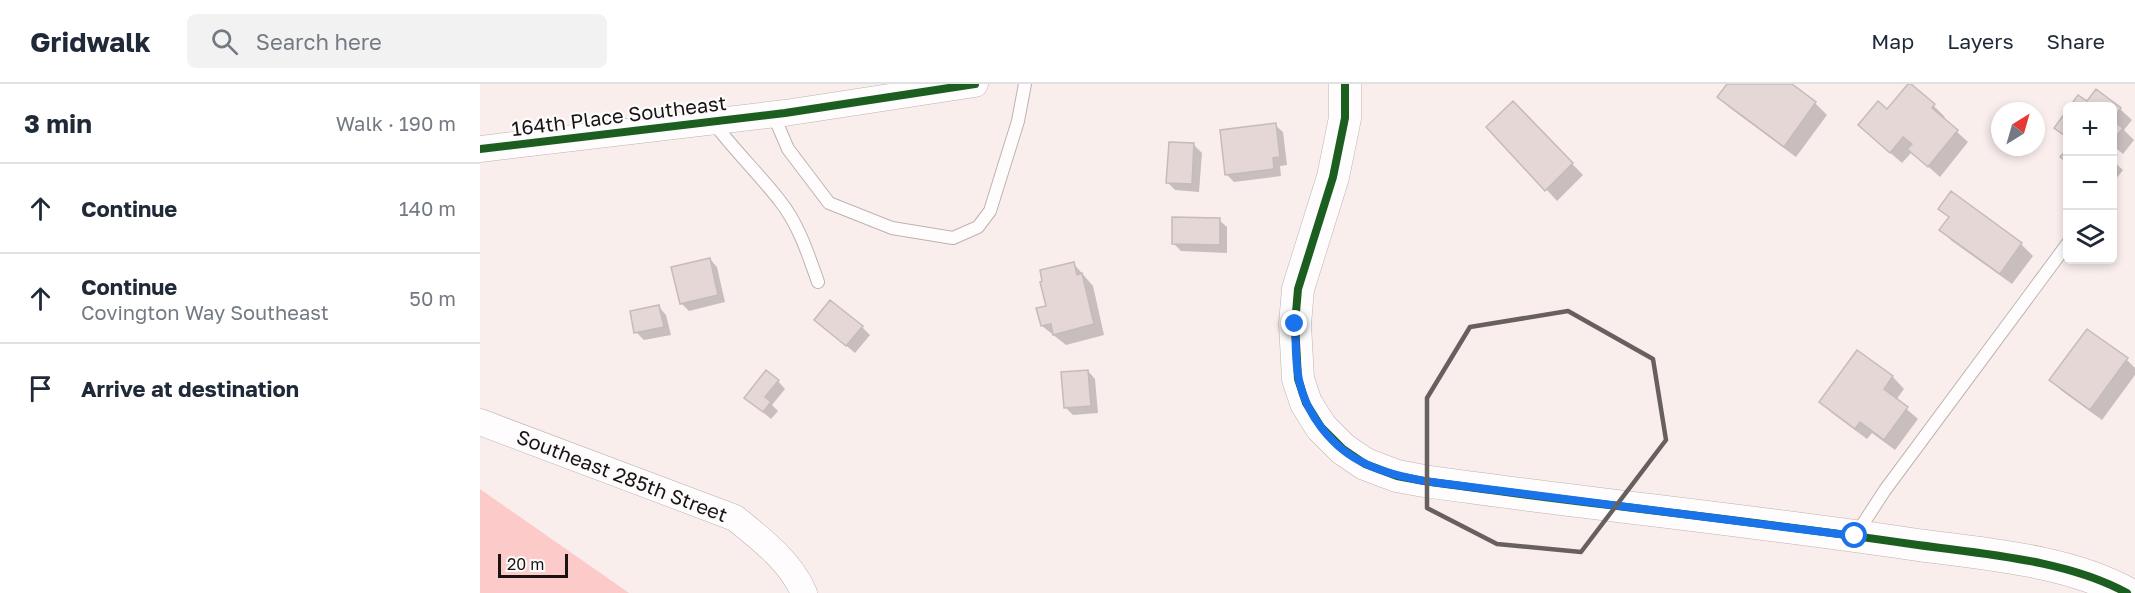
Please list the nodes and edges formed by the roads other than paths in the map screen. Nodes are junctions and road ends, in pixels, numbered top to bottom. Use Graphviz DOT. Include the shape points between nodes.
graph roads {
  1 [pos="975,84"];
  2 [pos="1025,84"];
  3 [pos="1345,84"];
  4 [pos="773,114"];
  5 [pos="712,122"];
  6 [pos="480,149"];
  7 [pos="2063,248"];
  8 [pos="818,282"];
  9 [pos="480,422"];
  10 [pos="1855,536"];
  11 [pos="804,593"];
  12 [pos="2127,593"];
  1 -- 4 [label="street, 164th Place Southeast"];
  2 -- 4 [label="lane" via="1018,121 990,211 978,227 953,238 892,228 829,203 788,149"];
  3 -- 10 [label="street" via="1345,118 1333,177 1298,289 1295,324 1298,379 1306,403 1321,427 1343,449 1365,464 1424,481"];
  4 -- 5 [label="street, 164th Place Southeast"];
  5 -- 6 [label="street, 164th Place Southeast"];
  5 -- 8 [label="lane" via="781,202 797,228"];
  7 -- 10 [label="lane"];
  9 -- 11 [label="street, Southeast 285th Street" via="735,518 768,545 798,579"];
  10 -- 12 [label="street" via="2023,560 2064,569"];
}
